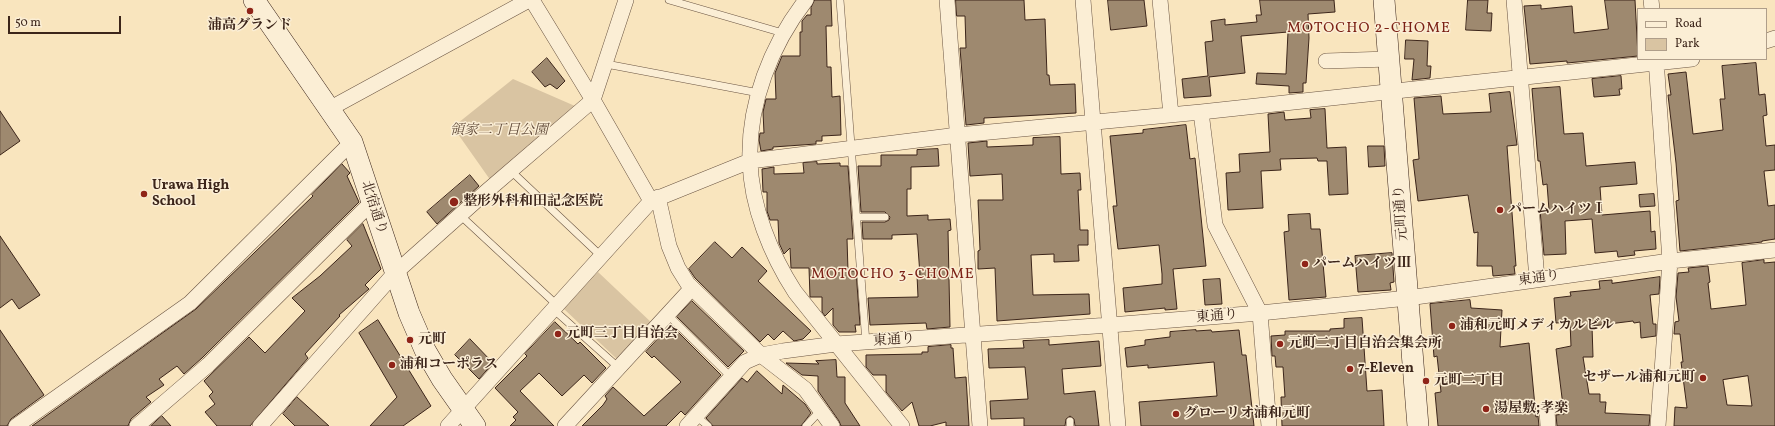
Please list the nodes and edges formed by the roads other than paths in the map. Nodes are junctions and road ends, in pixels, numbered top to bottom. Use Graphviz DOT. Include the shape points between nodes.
graph roads {
  1 [pos="254,0"];
  2 [pos="529,0"];
  3 [pos="532,0"];
  4 [pos="626,0"];
  5 [pos="669,0"];
  6 [pos="806,0"];
  7 [pos="840,0"];
  8 [pos="947,0"];
  9 [pos="1083,0"];
  10 [pos="1160,0"];
  11 [pos="1384,0"];
  12 [pos="1514,0"];
  13 [pos="783,33"];
  14 [pos="1389,58"];
  15 [pos="1674,60"];
  16 [pos="1326,61"];
  17 [pos="1656,61"];
  18 [pos="606,64"];
  19 [pos="1520,77"];
  20 [pos="1392,91"];
  21 [pos="758,94"];
  22 [pos="593,100"];
  23 [pos="329,109"];
  24 [pos="1200,112"];
  25 [pos="1171,115"];
  26 [pos="1094,121"];
  27 [pos="958,136"];
  28 [pos="352,142"];
  29 [pos="852,147"];
  30 [pos="750,161"];
  31 [pos="511,171"];
  32 [pos="655,199"];
  33 [pos="371,203"];
  34 [pos="461,216"];
  35 [pos="884,217"];
  36 [pos="856,218"];
  37 [pos="1775,250"];
  38 [pos="601,256"];
  39 [pos="1670,261"];
  40 [pos="394,274"];
  41 [pos="1538,279"];
  42 [pos="692,288"];
  43 [pos="1408,298"];
  44 [pos="555,307"];
  45 [pos="1260,313"];
  46 [pos="667,314"];
  47 [pos="1110,325"];
  48 [pos="973,335"];
  49 [pos="866,343"];
  50 [pos="836,344"];
  51 [pos="761,355"];
  52 [pos="618,367"];
  53 [pos="731,377"];
  54 [pos="821,410"];
  55 [pos="1547,410"];
  56 [pos="468,418"];
  57 [pos="692,421"];
  58 [pos="16,426"];
  59 [pos="137,426"];
  60 [pos="260,426"];
  61 [pos="448,426"];
  62 [pos="566,426"];
  63 [pos="708,426"];
  64 [pos="806,426"];
  65 [pos="832,426"];
  66 [pos="902,426"];
  67 [pos="980,426"];
  68 [pos="1118,426"];
  69 [pos="1269,426"];
  70 [pos="1418,426"];
  71 [pos="1548,426"];
  72 [pos="1658,426"];
  1 -- 23 [label="street, 北宿通り"];
  2 -- 23 [label="street"];
  3 -- 22 [label="street"];
  4 -- 18 [label="street"];
  5 -- 13 [label="lane"];
  6 -- 13 [label="street"];
  7 -- 29 [label="lane"];
  8 -- 27 [label="street"];
  9 -- 26 [label="street"];
  10 -- 25 [label="street"];
  11 -- 14 [label="street, 元町通り"];
  12 -- 19 [label="street"];
  13 -- 21 [label="street"];
  14 -- 16 [label="street"];
  14 -- 20 [label="street, 元町通り"];
  15 -- 17 [label="street"];
  17 -- 19 [label="street"];
  17 -- 39 [label="street"];
  18 -- 21 [label="lane"];
  18 -- 22 [label="street"];
  19 -- 20 [label="street"];
  19 -- 41 [label="street"];
  20 -- 24 [label="street"];
  20 -- 43 [label="street, 元町通り"];
  21 -- 30 [label="street"];
  22 -- 31 [label="street"];
  22 -- 32 [label="street"];
  23 -- 28 [label="street, 北宿通り"];
  24 -- 25 [label="street"];
  24 -- 45 [label="street" via="1215,225"];
  25 -- 26 [label="street"];
  26 -- 27 [label="street"];
  26 -- 47 [label="street"];
  27 -- 29 [label="street"];
  27 -- 48 [label="street"];
  28 -- 33 [label="street, 北宿通り"];
  28 -- 58 [label="street" via="190,303"];
  29 -- 30 [label="street"];
  29 -- 36 [label="lane"];
  30 -- 32 [label="street"];
  30 -- 50 [label="street" via="759,212 780,269"];
  31 -- 34 [label="street"];
  31 -- 38 [label="lane"];
  32 -- 38 [label="street"];
  32 -- 42 [label="street" via="678,268"];
  33 -- 40 [label="street, 北宿通り"];
  33 -- 59 [label="street" via="208,365"];
  34 -- 40 [label="street"];
  34 -- 44 [label="lane"];
  35 -- 36 [label="lane"];
  36 -- 49 [label="lane"];
  37 -- 39 [label="street, 東通り"];
  38 -- 44 [label="street"];
  39 -- 41 [label="street, 東通り"];
  39 -- 72 [label="street"];
  40 -- 56 [label="street, 北宿通り" via="425,350"];
  40 -- 60 [label="street"];
  41 -- 43 [label="street, 東通り"];
  42 -- 46 [label="street"];
  42 -- 51 [label="street"];
  43 -- 45 [label="street, 東通り"];
  43 -- 70 [label="street, 元町通り"];
  44 -- 52 [label="lane"];
  44 -- 56 [label="street"];
  45 -- 47 [label="street, 東通り"];
  45 -- 69 [label="street"];
  46 -- 52 [label="street"];
  46 -- 53 [label="lane"];
  47 -- 48 [label="street, 東通り"];
  47 -- 68 [label="street"];
  48 -- 49 [label="street, 東通り"];
  48 -- 67 [label="street"];
  49 -- 50 [label="street, 東通り"];
  50 -- 51 [label="street, 東通り"];
  50 -- 66 [label="street"];
  51 -- 53 [label="street, 東通り" via="745,362"];
  51 -- 54 [label="street" via="805,389"];
  52 -- 62 [label="street"];
  53 -- 57 [label="street, 東通り"];
  54 -- 64 [label="lane"];
  54 -- 65 [label="street"];
  55 -- 71 [label="street"];
  56 -- 61 [label="street"];
  57 -- 63 [label="lane"];
}
